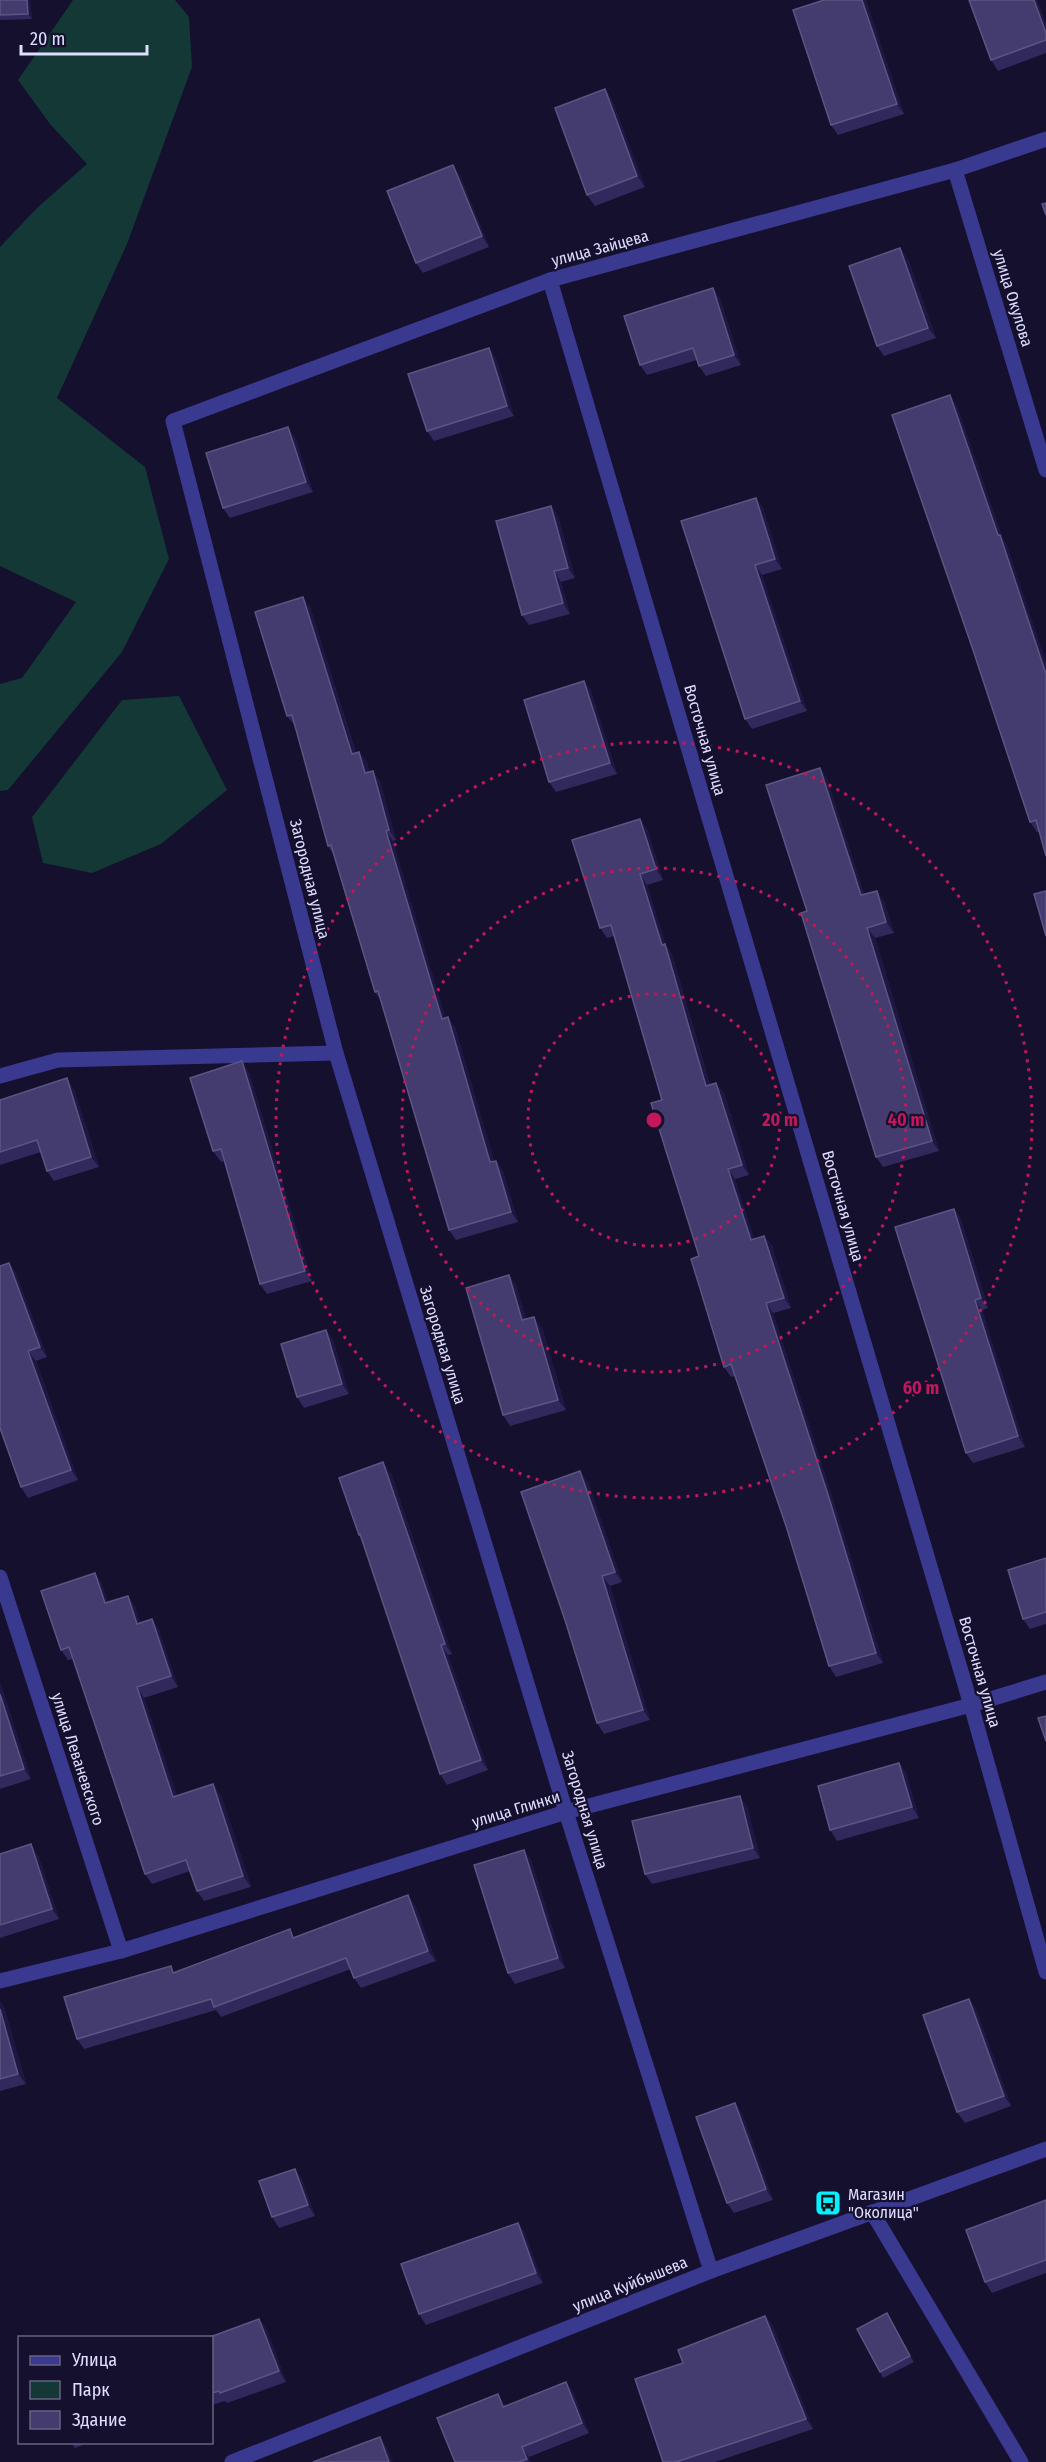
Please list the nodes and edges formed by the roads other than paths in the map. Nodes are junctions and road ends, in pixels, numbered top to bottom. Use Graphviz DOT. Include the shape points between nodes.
graph roads {
  1 [pos="1046,139"];
  2 [pos="955,170"];
  3 [pos="550,280"];
  4 [pos="173,421"];
  5 [pos="1046,470"];
  6 [pos="336,1053"];
  7 [pos="0,1076"];
  8 [pos="0,1577"];
  9 [pos="1046,1682"];
  10 [pos="972,1705"];
  11 [pos="566,1812"];
  12 [pos="121,1951"];
  13 [pos="1046,1972"];
  14 [pos="0,1981"];
  15 [pos="1046,2149"];
  16 [pos="872,2212"];
  17 [pos="711,2271"];
  18 [pos="232,2462"];
  19 [pos="1021,2462"];
  1 -- 2 [label="street, улица Зайцева"];
  2 -- 3 [label="street, улица Зайцева"];
  2 -- 5 [label="street, улица Окулова"];
  3 -- 4 [label="street, улица Зайцева"];
  3 -- 10 [label="street, Восточная улица"];
  4 -- 6 [label="street, Загородная улица"];
  6 -- 7 [label="street" via="58,1060"];
  6 -- 11 [label="street, Загородная улица"];
  8 -- 12 [label="street, улица Леваневского"];
  9 -- 10 [label="street, улица Глинки"];
  10 -- 11 [label="street, улица Глинки"];
  10 -- 13 [label="street, Восточная улица"];
  11 -- 12 [label="street, улица Глинки"];
  11 -- 17 [label="street, Загородная улица"];
  12 -- 14 [label="street, улица Глинки"];
  15 -- 16 [label="street, улица Куйбышева"];
  16 -- 17 [label="street, улица Куйбышева"];
  16 -- 19 [label="street"];
  17 -- 18 [label="street, улица Куйбышева"];
}
